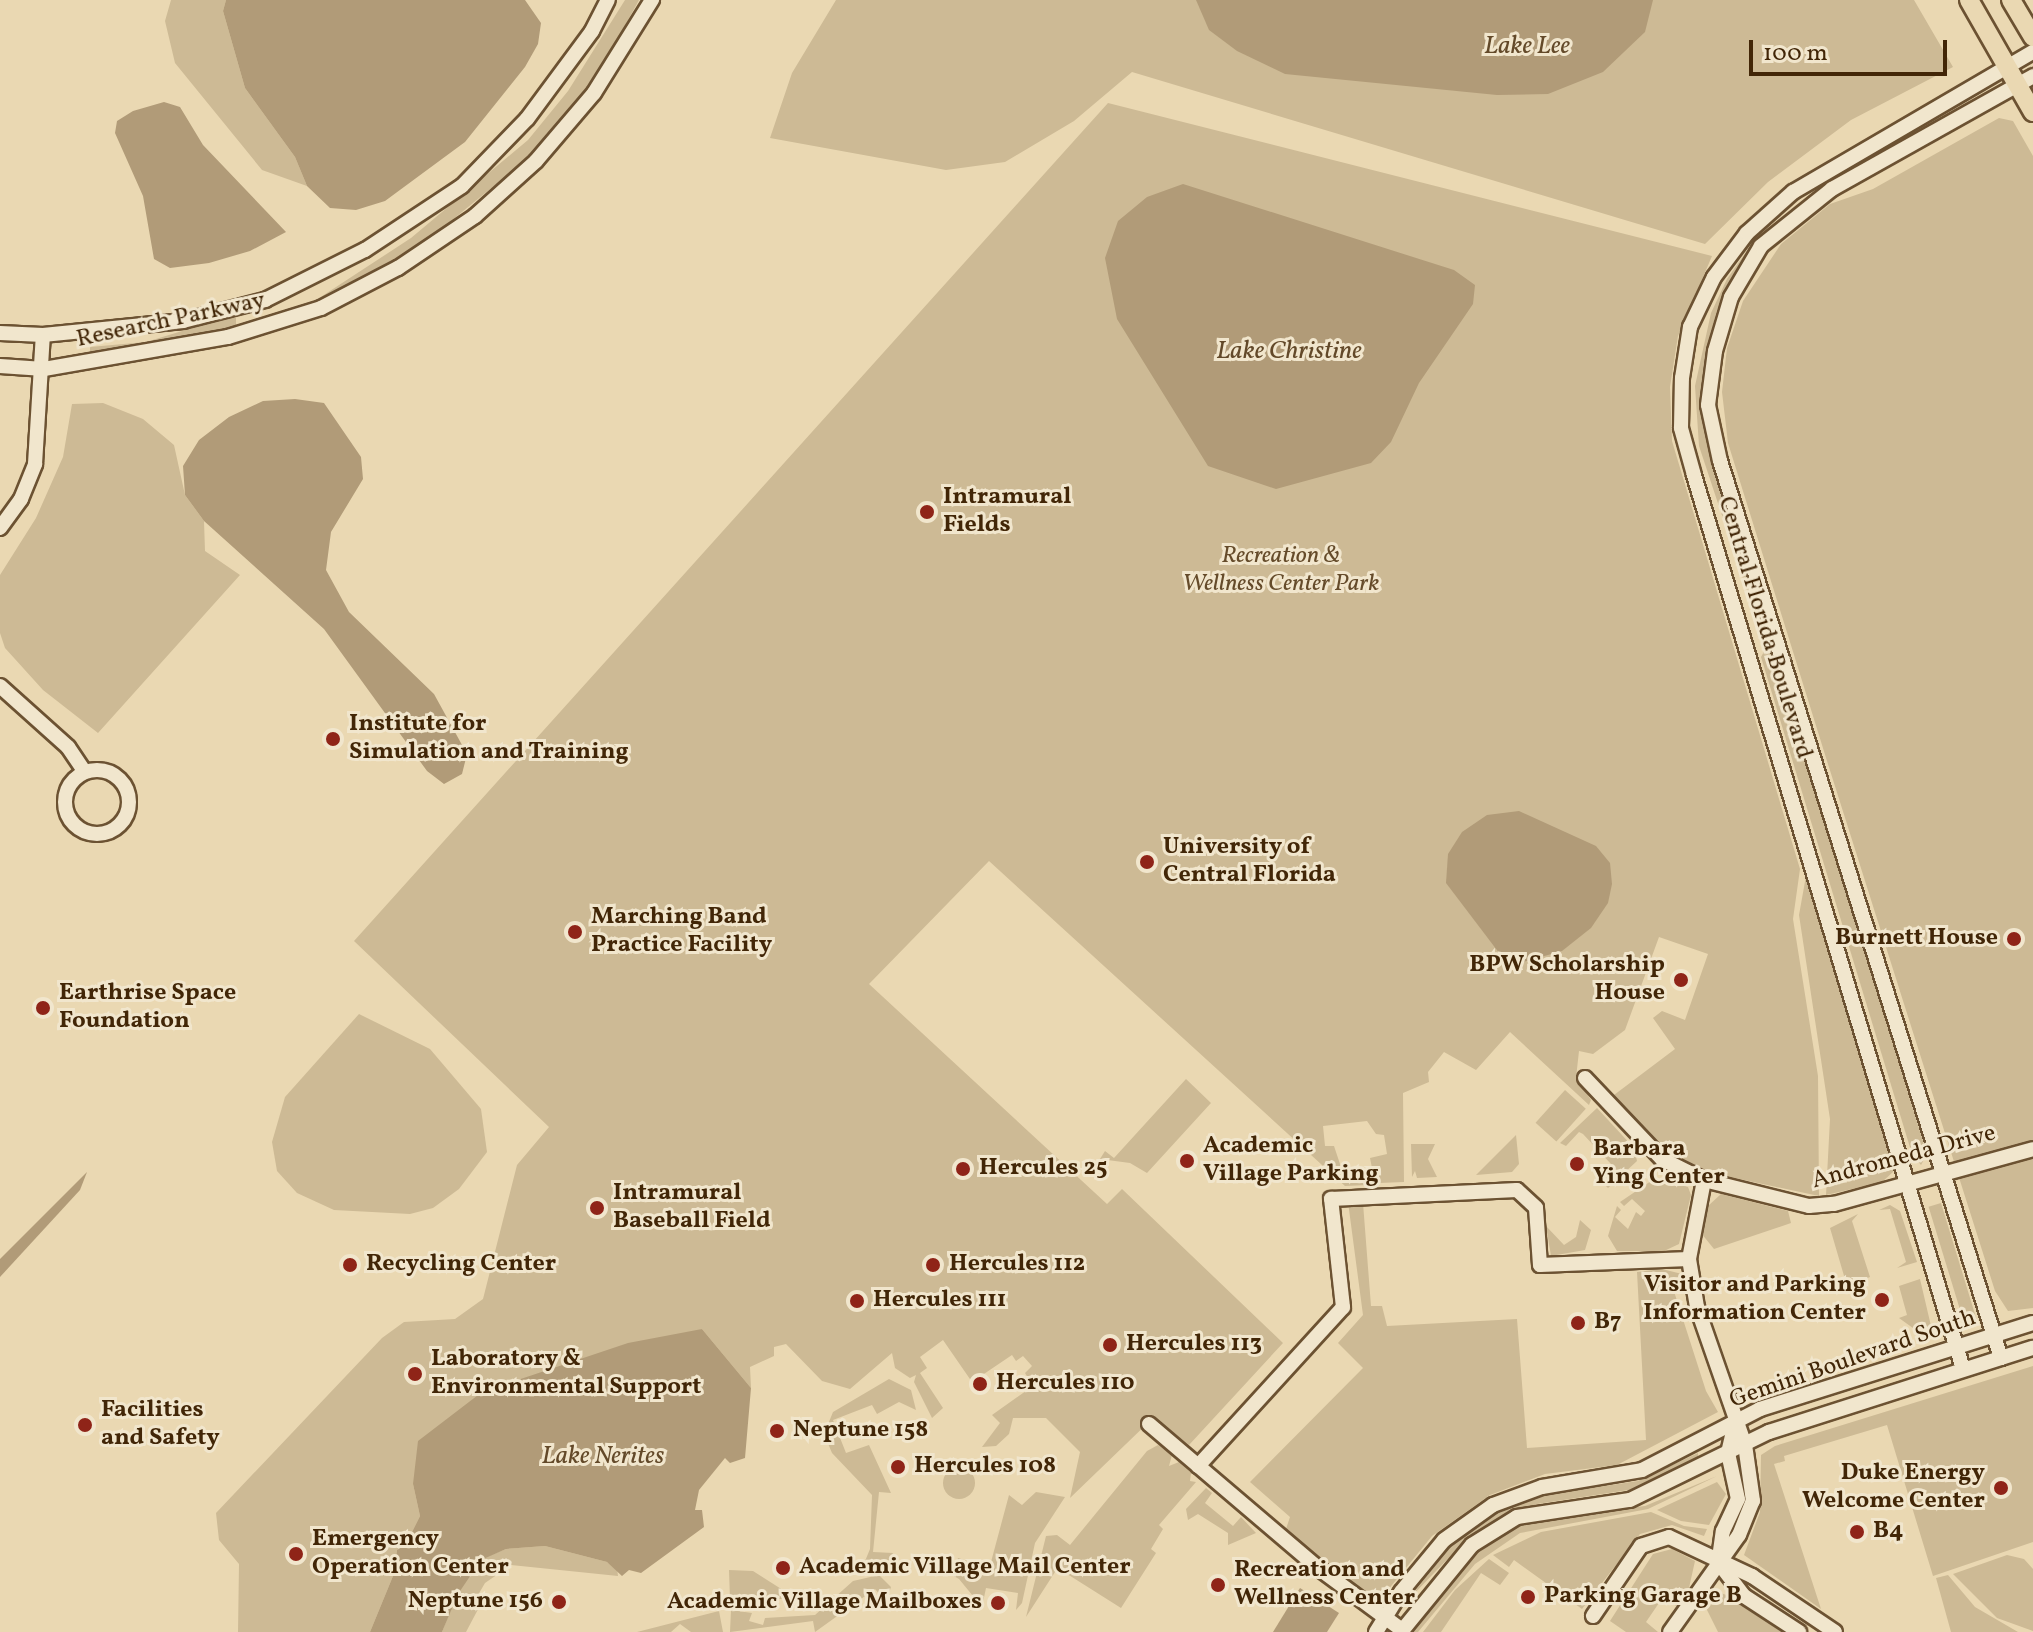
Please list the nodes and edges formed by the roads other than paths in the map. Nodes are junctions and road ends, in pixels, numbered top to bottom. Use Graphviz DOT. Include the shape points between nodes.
graph roads {
  1 [pos="608,0"];
  2 [pos="652,0"];
  3 [pos="1969,0"];
  4 [pos="2011,0"];
  5 [pos="2033,37"];
  6 [pos="2033,52"];
  7 [pos="2019,76"];
  8 [pos="2033,112"];
  9 [pos="0,333"];
  10 [pos="43,335"];
  11 [pos="0,366"];
  12 [pos="44,369"];
  13 [pos="0,528"];
  14 [pos="0,686"];
  15 [pos="85,772"];
  16 [pos="1585,1078"];
  17 [pos="2033,1149"];
  18 [pos="1943,1172"];
  19 [pos="1704,1180"];
  20 [pos="1907,1182"];
  21 [pos="1689,1259"];
  22 [pos="2033,1323"];
  23 [pos="1994,1335"];
  24 [pos="1957,1347"];
  25 [pos="2033,1348"];
  26 [pos="2001,1358"];
  27 [pos="1963,1369"];
  28 [pos="1735,1422"];
  29 [pos="1149,1424"];
  30 [pos="1745,1445"];
  31 [pos="1728,1453"];
  32 [pos="1198,1466"];
  33 [pos="1718,1562"];
  34 [pos="1593,1616"];
  35 [pos="1380,1625"];
  36 [pos="1401,1631"];
  37 [pos="1670,1632"];
  38 [pos="1799,1632"];
  39 [pos="1835,1632"];
  1 -- 10 [label="street, Research Parkway" via="592,31 517,130 462,186 365,250 252,303 183,321"];
  2 -- 12 [label="street, Research Parkway" via="594,93 536,161 475,216 398,268 321,308 228,337"];
  3 -- 7 [label="main road"];
  4 -- 5 [label="main road"];
  6 -- 7 [label="street, Central Florida Boulevard"];
  7 -- 8 [label="main road"];
  7 -- 18 [label="street, Central Florida Boulevard" via="1832,189 1761,246 1731,297 1715,351 1708,405 1720,461"];
  7 -- 20 [label="street, Central Florida Boulevard" via="1793,192 1747,233 1714,277 1690,327 1682,378 1681,428 1694,475"];
  9 -- 10 [label="street, Research Parkway"];
  10 -- 12 [label="street"];
  11 -- 12 [label="street, Research Parkway"];
  12 -- 13 [label="street" via="35,464 21,499"];
  14 -- 15 [label="street" via="68,747"];
  15 -- 15 [label="street" via="69,785 68,815 82,830 109,832 128,810 126,788 110,773"];
  16 -- 19 [label="street, Andromeda Drive" via="1662,1159"];
  17 -- 18 [label="street, Andromeda Drive"];
  18 -- 20 [label="street, Andromeda Drive"];
  18 -- 23 [label="street, Central Florida Boulevard"];
  19 -- 20 [label="street, Andromeda Drive" via="1809,1206 1834,1204"];
  19 -- 21 [label="street"];
  20 -- 24 [label="street, Central Florida Boulevard"];
  21 -- 28 [label="street" via="1697,1307"];
  21 -- 32 [label="street" via="1540,1265 1536,1208 1517,1190 1331,1199 1343,1307"];
  22 -- 23 [label="street, Gemini Boulevard South"];
  23 -- 24 [label="street, Gemini Boulevard South"];
  23 -- 26 [label="street, Central Florida Boulevard"];
  24 -- 27 [label="street, Central Florida Boulevard"];
  24 -- 28 [label="street, Gemini Boulevard South"];
  25 -- 26 [label="street, Gemini Boulevard South"];
  26 -- 27 [label="street, Gemini Boulevard South"];
  27 -- 30 [label="street, Gemini Boulevard South" via="1769,1432"];
  28 -- 30 [label="street"];
  28 -- 31 [label="street"];
  28 -- 35 [label="street, Gemini Boulevard South" via="1642,1470 1542,1487 1493,1505 1444,1540"];
  29 -- 32 [label="street"];
  30 -- 31 [label="street, Gemini Boulevard South"];
  30 -- 33 [label="street" via="1753,1501 1739,1535"];
  31 -- 33 [label="street" via="1738,1499 1723,1531"];
  31 -- 36 [label="street, Gemini Boulevard South" via="1659,1489 1606,1504 1537,1511 1497,1526 1450,1567"];
  32 -- 35 [label="street"];
  33 -- 34 [label="street" via="1669,1537 1641,1546"];
  33 -- 37 [label="street"];
  33 -- 38 [label="street" via="1744,1596"];
  33 -- 39 [label="street" via="1752,1576"];
  35 -- 36 [label="street"];
}
